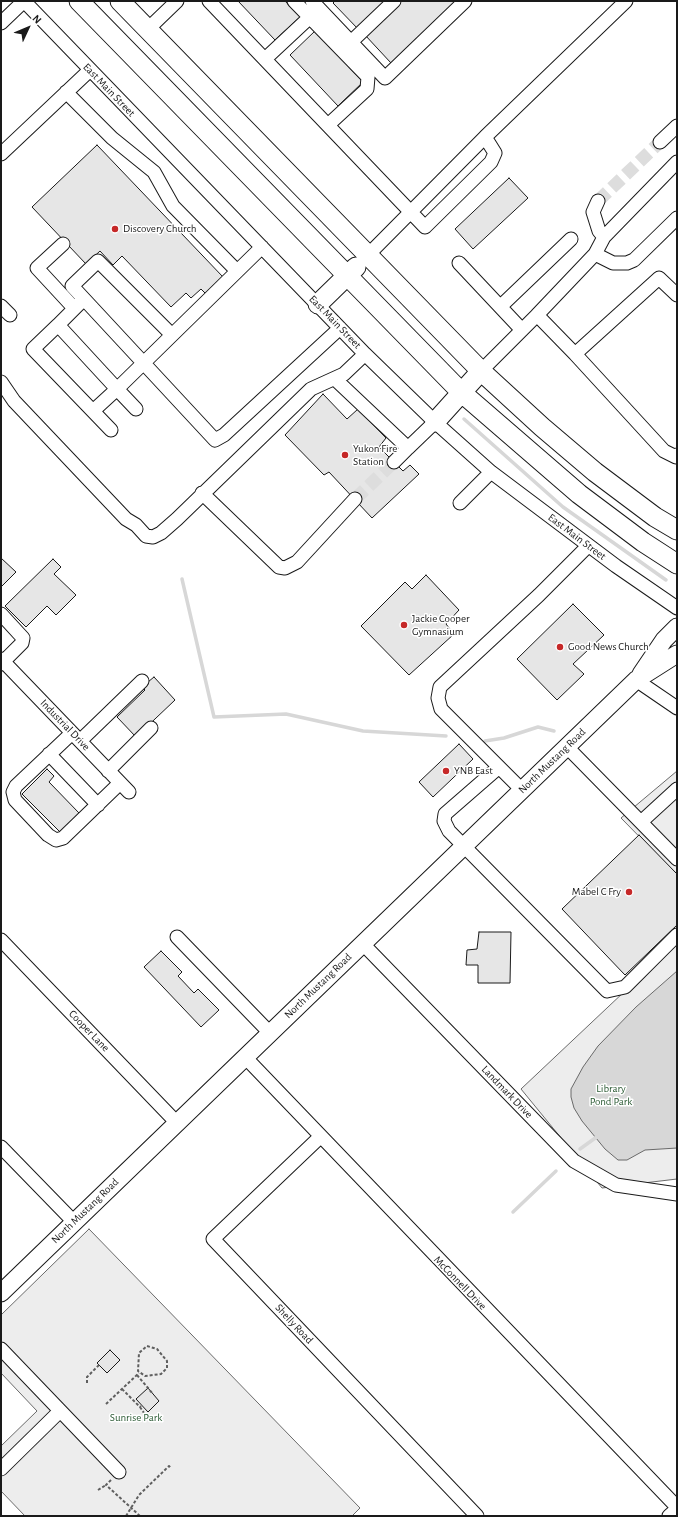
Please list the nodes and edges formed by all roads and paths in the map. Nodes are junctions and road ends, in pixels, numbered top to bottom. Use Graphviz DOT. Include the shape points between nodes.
graph roads {
  1 [pos="24,1"];
  2 [pos="79,1"];
  3 [pos="120,1"];
  4 [pos="176,1"];
  5 [pos="209,1"];
  6 [pos="294,1"];
  7 [pos="394,1"];
  8 [pos="465,1"];
  9 [pos="626,1"];
  10 [pos="318,7"];
  11 [pos="1,23"];
  12 [pos="148,29"];
  13 [pos="351,42"];
  14 [pos="265,59"];
  15 [pos="90,70"];
  16 [pos="66,92"];
  17 [pos="328,125"];
  18 [pos="677,126"];
  19 [pos="485,138"];
  20 [pos="660,142"];
  21 [pos="1,154"];
  22 [pos="677,162"];
  23 [pos="598,201"];
  24 [pos="411,213"];
  25 [pos="677,218"];
  26 [pos="604,237"];
  27 [pos="571,239"];
  28 [pos="63,244"];
  29 [pos="262,247"];
  30 [pos="595,254"];
  31 [pos="367,256"];
  32 [pos="459,263"];
  33 [pos="237,271"];
  34 [pos="348,275"];
  35 [pos="677,296"];
  36 [pos="84,299"];
  37 [pos="318,304"];
  38 [pos="501,306"];
  39 [pos="74,308"];
  40 [pos="537,315"];
  41 [pos="58,325"];
  42 [pos="340,328"];
  43 [pos="522,330"];
  44 [pos="172,335"];
  45 [pos="365,354"];
  46 [pos="575,354"];
  47 [pos="143,363"];
  48 [pos="481,372"];
  49 [pos="335,379"];
  50 [pos="2,385"];
  51 [pos="117,388"];
  52 [pos="461,392"];
  53 [pos="136,409"];
  54 [pos="93,411"];
  55 [pos="435,422"];
  56 [pos="111,430"];
  57 [pos="408,448"];
  58 [pos="677,456"];
  59 [pos="394,462"];
  60 [pos="491,472"];
  61 [pos="202,493"];
  62 [pos="355,499"];
  63 [pos="460,503"];
  64 [pos="677,530"];
  65 [pos="588,546"];
  66 [pos="677,564"];
  67 [pos="677,608"];
  68 [pos="1,614"];
  69 [pos="677,627"];
  70 [pos="677,654"];
  71 [pos="2,662"];
  72 [pos="636,680"];
  73 [pos="142,682"];
  74 [pos="677,708"];
  75 [pos="151,728"];
  76 [pos="76,737"];
  77 [pos="567,747"];
  78 [pos="49,754"];
  79 [pos="499,768"];
  80 [pos="108,771"];
  81 [pos="677,789"];
  82 [pos="522,790"];
  83 [pos="98,805"];
  84 [pos="641,822"];
  85 [pos="465,845"];
  86 [pos="677,859"];
  87 [pos="677,935"];
  88 [pos="177,937"];
  89 [pos="1,940"];
  90 [pos="363,944"];
  91 [pos="270,1033"];
  92 [pos="245,1058"];
  93 [pos="177,1123"];
  94 [pos="320,1138"];
  95 [pos="1,1147"];
  96 [pos="677,1194"];
  97 [pos="74,1222"];
  98 [pos="1,1292"];
  99 [pos="1,1349"];
  100 [pos="99,1365"];
  101 [pos="138,1374"];
  102 [pos="87,1383"];
  103 [pos="122,1389"];
  104 [pos="153,1394"];
  105 [pos="106,1404"];
  106 [pos="60,1411"];
  107 [pos="144,1413"];
  108 [pos="171,1468"];
  109 [pos="1,1469"];
  110 [pos="119,1472"];
  111 [pos="106,1485"];
  112 [pos="98,1490"];
  113 [pos="677,1508"];
  114 [pos="131,1509"];
  115 [pos="472,1514"];
  116 [pos="126,1516"];
  117 [pos="140,1516"];
  118 [pos="669,1516"];
  1 -- 11 [label="street"];
  1 -- 15 [label="street, East Main Street"];
  2 -- 34 [label="highway"];
  3 -- 12 [label="highway"];
  4 -- 12 [label="street"];
  5 -- 14 [label="street"];
  6 -- 10 [label="street"];
  7 -- 13 [label="street"];
  8 -- 13 [label="street" via="385,78"];
  9 -- 19 [label="street"];
  10 -- 13 [label="street"];
  10 -- 14 [label="street"];
  10 -- 17 [label="street" via="368,77 367,89"];
  12 -- 31 [label="highway"];
  14 -- 17 [label="street"];
  15 -- 16 [label="street"];
  15 -- 29 [label="street, East Main Street"];
  16 -- 21 [label="street"];
  16 -- 33 [label="street" via="117,142 154,172 174,206"];
  17 -- 24 [label="street"];
  18 -- 20 [label="street"];
  19 -- 24 [label="street"];
  19 -- 24 [label="street" via="495,153 491,162 425,227"];
  22 -- 26 [label="street"];
  23 -- 26 [label="street" via="593,212 599,231"];
  24 -- 31 [label="street"];
  25 -- 30 [label="street" via="627,264 613,263"];
  26 -- 30 [label="street"];
  27 -- 38 [label="street"];
  28 -- 39 [label="street" via="37,268"];
  29 -- 33 [label="street"];
  29 -- 37 [label="street, East Main Street"];
  30 -- 40 [label="street"];
  31 -- 34 [label="highway"];
  31 -- 48 [label="highway"];
  32 -- 38 [label="street"];
  33 -- 44 [label="street"];
  34 -- 37 [label="highway"];
  34 -- 52 [label="highway"];
  35 -- 46 [label="street" via="659,278"];
  36 -- 39 [label="street"];
  36 -- 44 [label="street" via="72,286 98,261"];
  36 -- 47 [label="street"];
  37 -- 42 [label="street, East Main Street"];
  38 -- 43 [label="street"];
  39 -- 41 [label="street"];
  40 -- 43 [label="street"];
  40 -- 46 [label="street"];
  41 -- 51 [label="street"];
  41 -- 54 [label="street" via="33,350"];
  42 -- 45 [label="street, East Main Street"];
  42 -- 47 [label="street" via="224,435 215,440"];
  43 -- 48 [label="street"];
  44 -- 47 [label="street"];
  45 -- 49 [label="street"];
  45 -- 55 [label="street, East Main Street"];
  46 -- 58 [label="street" via="664,451"];
  47 -- 51 [label="street"];
  48 -- 52 [label="highway"];
  48 -- 64 [label="highway" via="595,472 655,517"];
  49 -- 57 [label="street"];
  49 -- 61 [label="street" via="311,389"];
  50 -- 61 [label="street" via="79,470 146,536 161,534"];
  51 -- 53 [label="street"];
  51 -- 54 [label="street"];
  52 -- 55 [label="highway"];
  52 -- 66 [label="highway" via="579,494"];
  54 -- 56 [label="street"];
  55 -- 57 [label="street"];
  55 -- 60 [label="street, East Main Street"];
  57 -- 59 [label="street"];
  60 -- 63 [label="street"];
  60 -- 65 [label="street, East Main Street"];
  61 -- 62 [label="street" via="279,567 285,568 297,562"];
  65 -- 67 [label="street, East Main Street"];
  65 -- 79 [label="street" via="440,687 438,698 441,709"];
  68 -- 71 [label="street" via="23,638 22,643"];
  69 -- 72 [label="main road, North Mustang Road" via="664,640"];
  70 -- 72 [label="main road, North Mustang Road"];
  71 -- 76 [label="street, Industrial Drive"];
  72 -- 74 [label="street"];
  72 -- 77 [label="main road, North Mustang Road"];
  73 -- 76 [label="street"];
  75 -- 80 [label="street"];
  76 -- 78 [label="street"];
  76 -- 80 [label="street, Industrial Drive"];
  77 -- 82 [label="main road, North Mustang Road"];
  77 -- 84 [label="street"];
  78 -- 83 [label="street"];
  78 -- 83 [label="street" via="13,792 15,800 48,835 56,840 63,838"];
  79 -- 82 [label="street"];
  79 -- 85 [label="street" via="445,814 444,821 449,831"];
  80 -- 83 [label="street, Industrial Drive" via="124,788"];
  81 -- 84 [label="street"];
  82 -- 85 [label="main road, North Mustang Road"];
  84 -- 86 [label="street"];
  85 -- 87 [label="street" via="607,991 625,987"];
  85 -- 90 [label="main road, North Mustang Road"];
  88 -- 91 [label="street"];
  89 -- 93 [label="street, Cooper Lane"];
  90 -- 91 [label="main road, North Mustang Road"];
  90 -- 96 [label="street, Landmark Drive" via="574,1161 616,1185"];
  91 -- 92 [label="main road, North Mustang Road"];
  92 -- 93 [label="main road, North Mustang Road"];
  92 -- 94 [label="street, McConnell Drive"];
  93 -- 97 [label="main road, North Mustang Road"];
  94 -- 113 [label="street, McConnell Drive"];
  94 -- 115 [label="street, Shelly Road" via="213,1239"];
  95 -- 97 [label="street"];
  97 -- 98 [label="main road, North Mustang Road"];
  99 -- 106 [label="street"];
  100 -- 102 [label="path" via="87,1377"];
  101 -- 101 [label="path" via="156,1376 165,1370 166,1361 154,1347 146,1346 139,1353"];
  101 -- 103 [label="path"];
  101 -- 104 [label="path"];
  103 -- 105 [label="path"];
  103 -- 107 [label="path"];
  106 -- 109 [label="street"];
  106 -- 110 [label="street"];
  108 -- 114 [label="path" via="169,1466 139,1495"];
  110 -- 111 [label="path"];
  111 -- 112 [label="path"];
  111 -- 114 [label="path"];
  113 -- 118 [label="street"];
  114 -- 116 [label="path"];
  114 -- 117 [label="path"];
}
